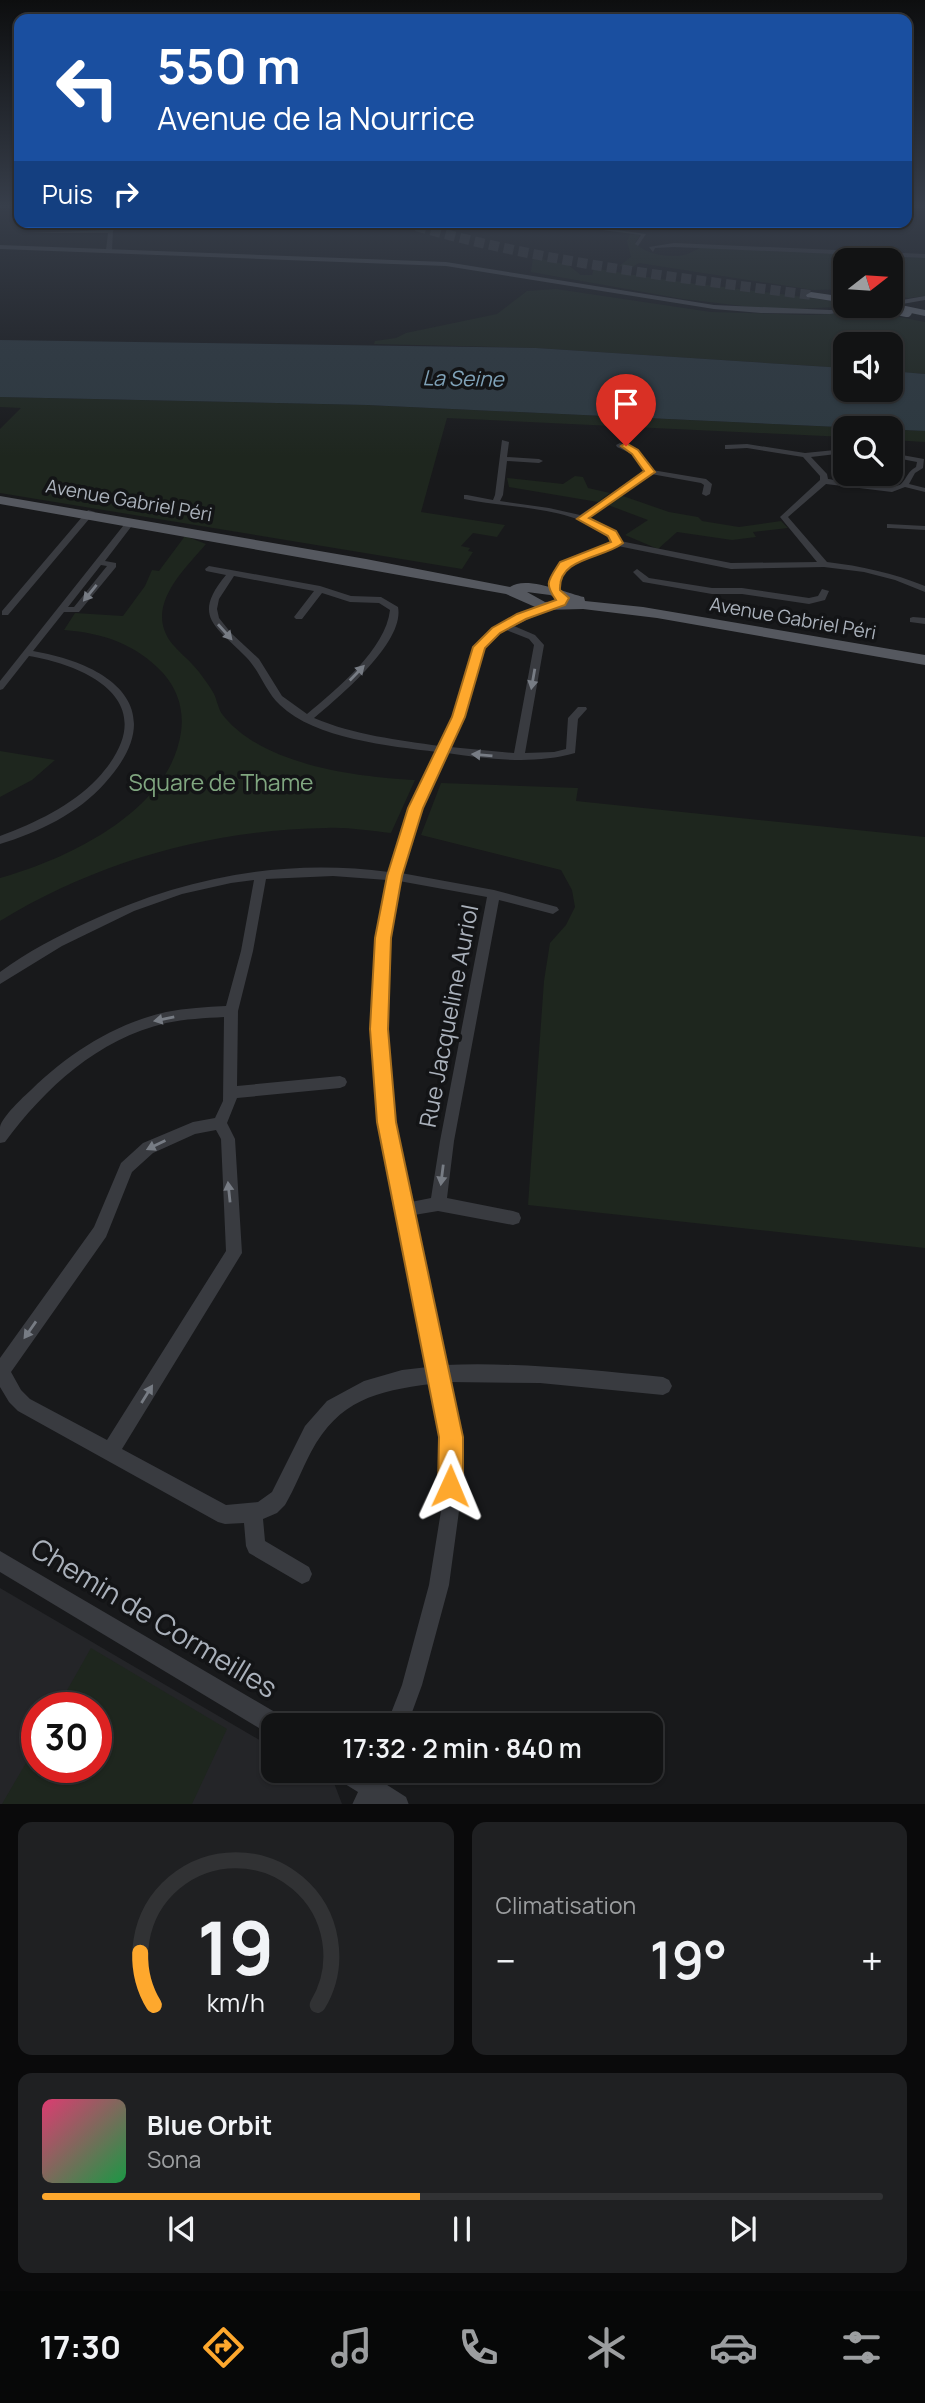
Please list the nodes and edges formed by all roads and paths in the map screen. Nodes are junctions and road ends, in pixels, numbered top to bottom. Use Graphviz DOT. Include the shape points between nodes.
graph roads {
  1 [pos="597,288"];
  2 [pos="812,293"];
  3 [pos="833,297"];
  4 [pos="925,298"];
  5 [pos="903,303"];
  6 [pos="903,309"];
  7 [pos="903,311"];
  8 [pos="833,312"];
  9 [pos="925,315"];
  10 [pos="505,442"];
  11 [pos="620,445"];
  12 [pos="728,447"];
  13 [pos="833,453"];
  14 [pos="806,455"];
  15 [pos="903,457"];
  16 [pos="504,459"];
  17 [pos="539,461"];
  18 [pos="650,472"];
  19 [pos="824,481"];
  20 [pos="904,485"];
  21 [pos="925,490"];
  22 [pos="706,494"];
  23 [pos="467,498"];
  24 [pos="0,499"];
  25 [pos="495,503"];
  26 [pos="90,515"];
  27 [pos="582,519"];
  28 [pos="131,521"];
  29 [pos="890,526"];
  30 [pos="925,528"];
  31 [pos="251,543"];
  32 [pos="617,543"];
  33 [pos="98,562"];
  34 [pos="824,564"];
  35 [pos="113,565"];
  36 [pos="209,569"];
  37 [pos="637,572"];
  38 [pos="232,573"];
  39 [pos="925,576"];
  40 [pos="646,580"];
  41 [pos="913,583"];
  42 [pos="637,589"];
  43 [pos="925,589"];
  44 [pos="320,590"];
  45 [pos="825,591"];
  46 [pos="547,599"];
  47 [pos="61,609"];
  48 [pos="5,612"];
  49 [pos="299,617"];
  50 [pos="522,617"];
  51 [pos="913,620"];
  52 [pos="925,621"];
  53 [pos="508,627"];
  54 [pos="27,653"];
  55 [pos="925,660"];
  56 [pos="0,687"];
  57 [pos="582,709"];
  58 [pos="307,719"];
  59 [pos="444,748"];
  60 [pos="519,755"];
  61 [pos="0,840"];
  62 [pos="261,874"];
  63 [pos="394,876"];
  64 [pos="494,894"];
  65 [pos="553,910"];
  66 [pos="0,979"];
  67 [pos="231,1011"];
  68 [pos="340,1082"];
  69 [pos="231,1093"];
  70 [pos="220,1123"];
  71 [pos="0,1137"];
  72 [pos="439,1204"];
  73 [pos="404,1210"];
  74 [pos="513,1218"];
  75 [pos="1,1371"];
  76 [pos="438,1374"];
  77 [pos="663,1386"];
  78 [pos="110,1452"];
  79 [pos="253,1513"];
  80 [pos="0,1561"];
  81 [pos="302,1574"];
  82 [pos="401,1713"];
  83 [pos="261,1716"];
  84 [pos="371,1788"];
  85 [pos="398,1804"];
  1 -- 8 [label="main road" via="761,312"];
  2 -- 3 [label="highway"];
  4 -- 5 [label="main road"];
  6 -- 9 [label="highway, bridge"];
  7 -- 9 [label="highway, bridge"];
  10 -- 16 [label="street"];
  11 -- 18 [label="street" via="635,452"];
  12 -- 14 [label="street"];
  13 -- 14 [label="street"];
  14 -- 19 [label="street"];
  15 -- 20 [label="street" via="920,461"];
  16 -- 17 [label="street"];
  16 -- 25 [label="street"];
  18 -- 22 [label="street" via="703,481 708,484"];
  18 -- 27 [label="street"];
  19 -- 20 [label="street" via="884,491"];
  19 -- 34 [label="street" via="784,517"];
  20 -- 21 [label="street"];
  23 -- 25 [label="street"];
  24 -- 26 [label="main road, Avenue Gabriel Péri"];
  25 -- 27 [label="street"];
  26 -- 28 [label="main road, Avenue Gabriel Péri"];
  26 -- 48 [label="street"];
  27 -- 32 [label="street" via="612,534"];
  28 -- 31 [label="main road, Avenue Gabriel Péri"];
  28 -- 31 [label="main road, Avenue Gabriel Péri"];
  28 -- 33 [label="street"];
  29 -- 30 [label="street"];
  31 -- 46 [label="main road, Avenue Gabriel Péri"];
  32 -- 34 [label="street" via="731,569"];
  32 -- 46 [label="street" via="564,564"];
  33 -- 35 [label="street"];
  33 -- 47 [label="street"];
  34 -- 41 [label="street" via="865,569"];
  35 -- 47 [label="street, one-way" via="76,610"];
  36 -- 38 [label="street"];
  37 -- 40 [label="street"];
  38 -- 44 [label="street"];
  38 -- 58 [label="street, one-way" via="213,605 218,626 252,656 281,702"];
  39 -- 41 [label="street"];
  40 -- 42 [label="street"];
  40 -- 45 [label="street" via="712,591 730,587 809,601 822,598"];
  41 -- 43 [label="street"];
  44 -- 49 [label="street"];
  58 -- 44 [label="street, one-way" via="367,663 396,619 395,609 381,600 349,599"];
  46 -- 50 [label="street"];
  46 -- 50 [label="street"];
  46 -- 55 [label="main road, Avenue Gabriel Péri"];
  47 -- 54 [label="street"];
  50 -- 53 [label="street"];
  51 -- 52 [label="street"];
  53 -- 59 [label="street" via="479,647 459,717"];
  53 -- 60 [label="street, one-way" via="539,645"];
  54 -- 56 [label="street"];
  54 -- 61 [label="street" via="75,662 107,679 124,702 128,730 116,762 89,792 51,818"];
  57 -- 60 [label="street" via="573,718 571,751"];
  58 -- 59 [label="street" via="359,735"];
  60 -- 59 [label="street, one-way"];
  59 -- 63 [label="street" via="415,808"];
  62 -- 63 [label="street, Rue Jacqueline Auriol" via="336,871"];
  62 -- 66 [label="street, Rue Jacqueline Auriol" via="194,885 138,903 41,952"];
  62 -- 67 [label="street"];
  63 -- 64 [label="street, Rue Jacqueline Auriol"];
  63 -- 73 [label="street" via="383,938 379,1029 387,1122"];
  64 -- 65 [label="street"];
  64 -- 72 [label="street, Rue Jacqueline Auriol, one-way"];
  67 -- 69 [label="street"];
  67 -- 71 [label="street, one-way" via="158,1019 81,1055 36,1092"];
  68 -- 69 [label="street"];
  69 -- 70 [label="street"];
  70 -- 75 [label="street, one-way" via="193,1128 148,1148 126,1168 100,1232"];
  78 -- 70 [label="street, one-way" via="234,1253 228,1139"];
  72 -- 73 [label="street"];
  72 -- 74 [label="street"];
  73 -- 76 [label="street"];
  75 -- 78 [label="street" via="24,1405"];
  76 -- 77 [label="street" via="484,1370"];
  76 -- 79 [label="street" via="360,1391 334,1407 316,1426 275,1503"];
  76 -- 82 [label="street" via="451,1437 450,1511 439,1585"];
  78 -- 79 [label="street" via="225,1515"];
  79 -- 81 [label="street" via="256,1546"];
  80 -- 83 [label="street, Chemin de Cormeilles"];
  84 -- 85 [label="street"];
}
